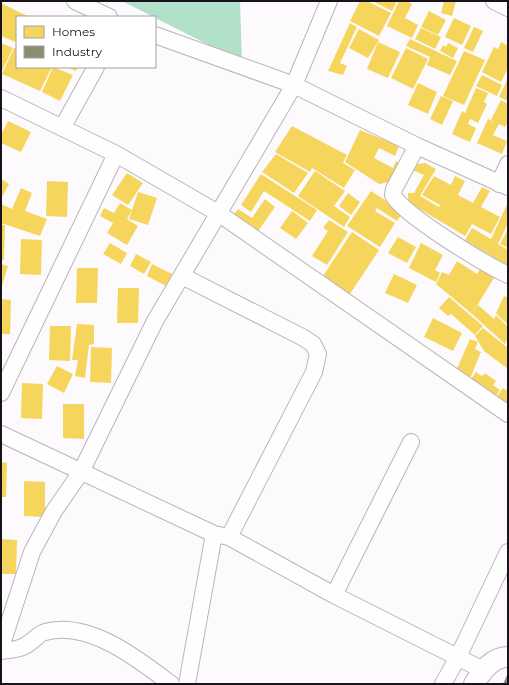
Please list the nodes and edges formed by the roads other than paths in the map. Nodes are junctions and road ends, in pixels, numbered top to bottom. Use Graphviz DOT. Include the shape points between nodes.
graph roads {
  1 [pos="75,1"];
  2 [pos="329,1"];
  3 [pos="494,1"];
  4 [pos="508,8"];
  5 [pos="107,16"];
  6 [pos="156,34"];
  7 [pos="95,68"];
  8 [pos="294,85"];
  9 [pos="1,98"];
  10 [pos="62,128"];
  11 [pos="417,146"];
  12 [pos="116,154"];
  13 [pos="508,164"];
  14 [pos="504,186"];
  15 [pos="218,213"];
  16 [pos="508,275"];
  17 [pos="182,276"];
  18 [pos="1,393"];
  19 [pos="508,414"];
  20 [pos="1,434"];
  21 [pos="411,442"];
  22 [pos="81,472"];
  23 [pos="222,535"];
  24 [pos="508,552"];
  25 [pos="334,595"];
  26 [pos="1,647"];
  27 [pos="1,651"];
  28 [pos="458,657"];
  29 [pos="508,657"];
  30 [pos="479,677"];
  31 [pos="171,684"];
  32 [pos="187,684"];
  33 [pos="443,684"];
  1 -- 5 [label="street"];
  2 -- 8 [label="street"];
  3 -- 4 [label="street"];
  6 -- 8 [label="street"];
  7 -- 10 [label="street"];
  8 -- 11 [label="street"];
  8 -- 15 [label="street"];
  9 -- 10 [label="street"];
  10 -- 12 [label="street"];
  11 -- 14 [label="street"];
  11 -- 16 [label="street" via="394,189 392,195 395,200 445,237"];
  12 -- 15 [label="street"];
  12 -- 18 [label="street"];
  13 -- 14 [label="street"];
  15 -- 17 [label="street"];
  15 -- 19 [label="street"];
  17 -- 22 [label="street" via="154,321"];
  17 -- 23 [label="street" via="304,338 313,344 318,354 314,372"];
  20 -- 22 [label="street"];
  21 -- 25 [label="street"];
  22 -- 23 [label="street"];
  22 -- 26 [label="street" via="54,511 32,552"];
  23 -- 25 [label="street"];
  23 -- 32 [label="street"];
  24 -- 28 [label="street"];
  25 -- 28 [label="street"];
  27 -- 31 [label="street" via="17,650 43,632 64,629 86,634 120,648"];
  28 -- 30 [label="street"];
  28 -- 33 [label="street"];
  29 -- 30 [label="main road" via="501,657"];
}
